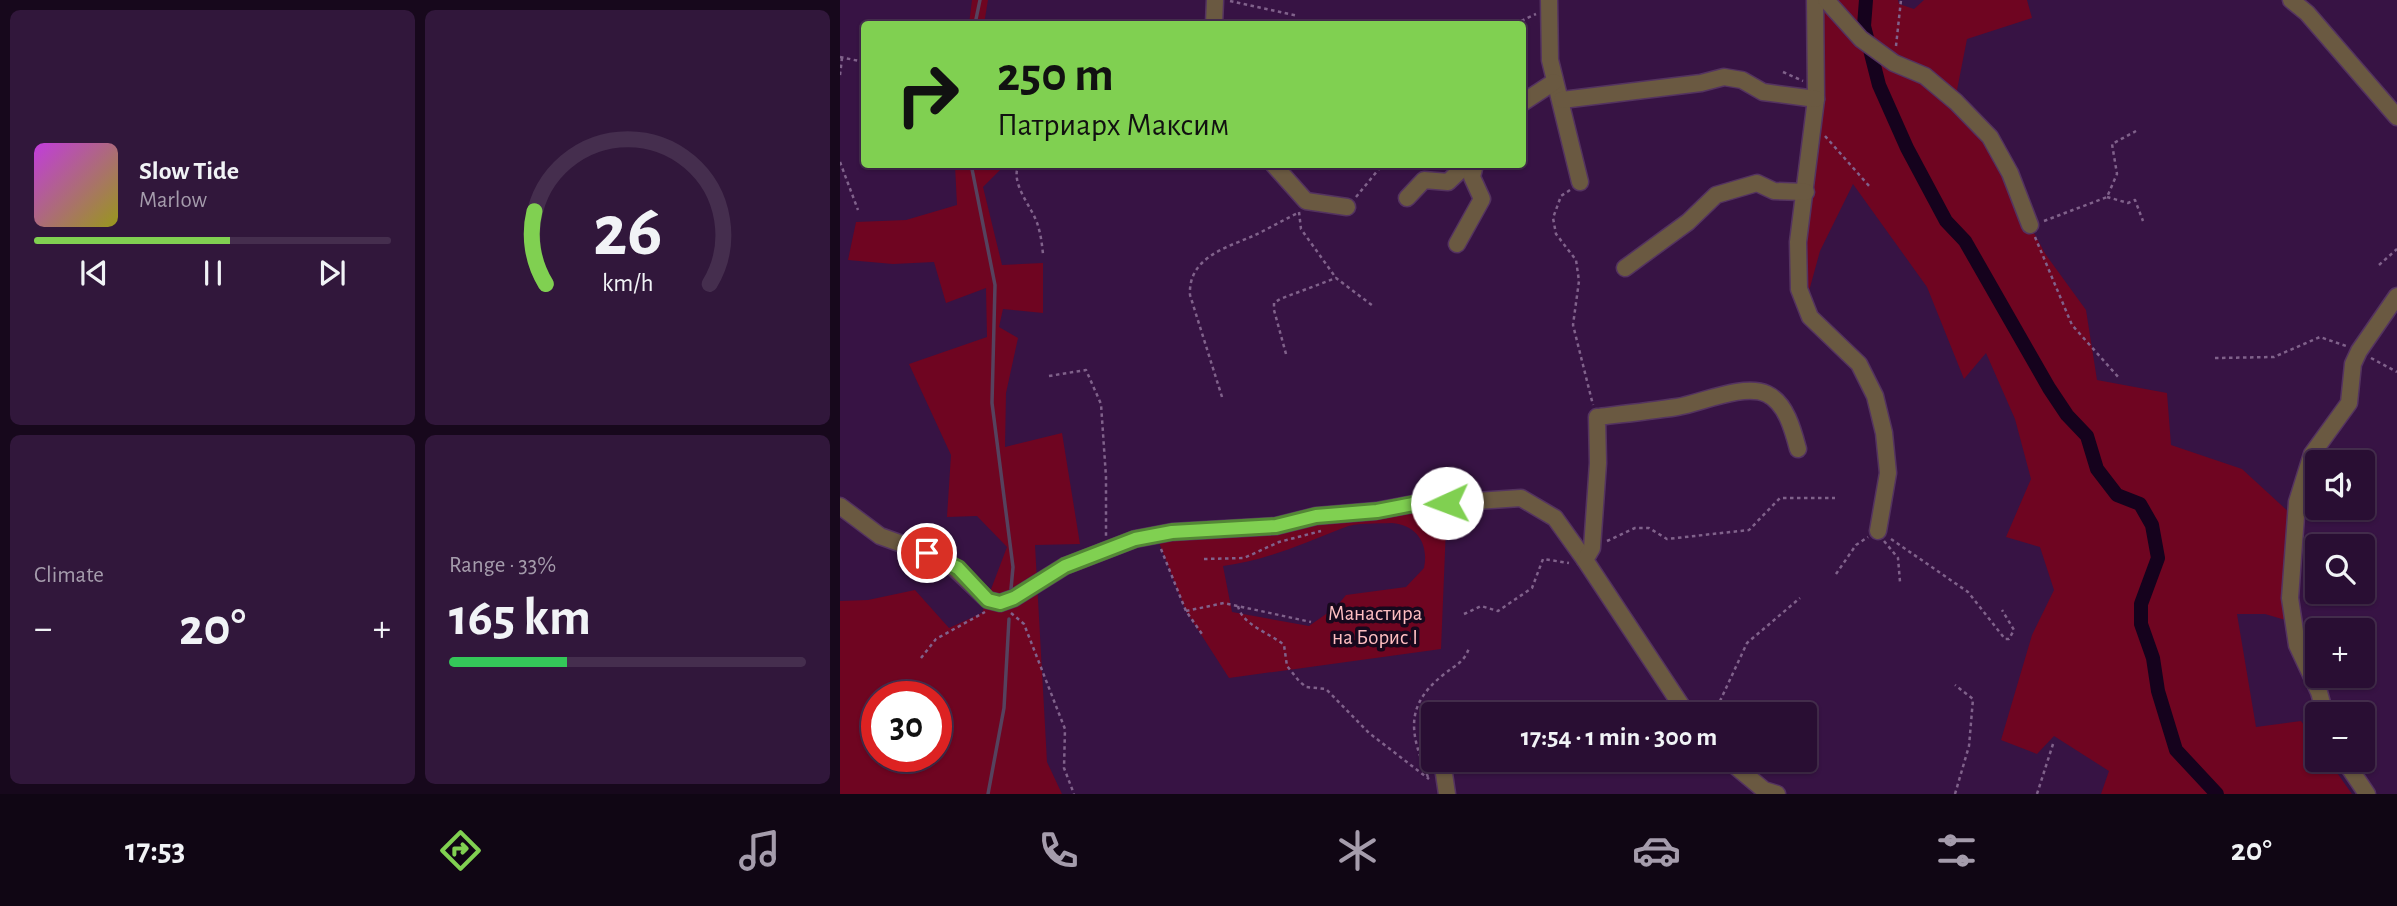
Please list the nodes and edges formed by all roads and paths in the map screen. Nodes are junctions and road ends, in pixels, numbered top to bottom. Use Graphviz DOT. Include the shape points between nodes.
graph roads {
  1 [pos="1215,0"];
  2 [pos="1223,0"];
  3 [pos="1815,0"];
  4 [pos="1826,0"];
  5 [pos="1901,0"];
  6 [pos="2291,0"];
  7 [pos="1549,4"];
  8 [pos="1298,16"];
  9 [pos="1214,21"];
  10 [pos="1519,21"];
  11 [pos="841,57"];
  12 [pos="861,61"];
  13 [pos="1894,63"];
  14 [pos="1783,72"];
  15 [pos="840,75"];
  16 [pos="1554,82"];
  17 [pos="1816,93"];
  18 [pos="1526,100"];
  19 [pos="1562,100"];
  20 [pos="2397,117"];
  21 [pos="1814,123"];
  22 [pos="2136,131"];
  23 [pos="840,162"];
  24 [pos="1018,168"];
  25 [pos="1277,168"];
  26 [pos="1380,168"];
  27 [pos="1463,168"];
  28 [pos="1474,168"];
  29 [pos="1580,182"];
  30 [pos="1870,187"];
  31 [pos="1806,192"];
  32 [pos="2107,197"];
  33 [pos="1407,198"];
  34 [pos="1347,206"];
  35 [pos="858,210"];
  36 [pos="2143,221"];
  37 [pos="2030,225"];
  38 [pos="1457,244"];
  39 [pos="2397,249"];
  40 [pos="1043,254"];
  41 [pos="2379,265"];
  42 [pos="1625,268"];
  43 [pos="1336,278"];
  44 [pos="2397,296"];
  45 [pos="1373,306"];
  46 [pos="2359,351"];
  47 [pos="1286,354"];
  48 [pos="2215,358"];
  49 [pos="2397,372"];
  50 [pos="1049,376"];
  51 [pos="2120,379"];
  52 [pos="1222,397"];
  53 [pos="1597,417"];
  54 [pos="1798,449"];
  55 [pos="1835,498"];
  56 [pos="840,506"];
  57 [pos="1316,516"];
  58 [pos="1878,531"];
  59 [pos="1156,535"];
  60 [pos="1104,549"];
  61 [pos="1588,554"];
  62 [pos="1204,559"];
  63 [pos="1836,574"];
  64 [pos="1900,582"];
  65 [pos="1800,598"];
  66 [pos="995,601"];
  67 [pos="1238,606"];
  68 [pos="2002,610"];
  69 [pos="1186,611"];
  70 [pos="1464,614"];
  71 [pos="1018,617"];
  72 [pos="1311,622"];
  73 [pos="1202,634"];
  74 [pos="1469,648"];
  75 [pos="921,658"];
  76 [pos="1955,685"];
  77 [pos="1680,702"];
  78 [pos="1720,702"];
  79 [pos="2322,702"];
  80 [pos="2053,744"];
  81 [pos="1444,772"];
  82 [pos="1742,772"];
  83 [pos="2352,772"];
  84 [pos="1429,779"];
  85 [pos="1446,791"];
  86 [pos="1074,794"];
  87 [pos="1777,794"];
  88 [pos="1955,794"];
  89 [pos="2037,794"];
  90 [pos="2367,794"];
  1 -- 9 [label="street"];
  2 -- 8 [label="path"];
  3 -- 17 [label="street"];
  4 -- 13 [label="street" via="1861,40"];
  5 -- 13 [label="path"];
  6 -- 20 [label="street"];
  7 -- 10 [label="path"];
  7 -- 16 [label="street"];
  11 -- 12 [label="path"];
  11 -- 15 [label="path"];
  13 -- 37 [label="street" via="1925,76 1990,137"];
  14 -- 17 [label="path"];
  16 -- 18 [label="street"];
  16 -- 19 [label="street"];
  17 -- 19 [label="street" via="1763,92 1742,80 1724,77"];
  17 -- 21 [label="street"];
  19 -- 29 [label="street"];
  21 -- 30 [label="path"];
  21 -- 31 [label="street"];
  22 -- 32 [label="path" via="2112,144 2117,174"];
  23 -- 35 [label="path"];
  24 -- 40 [label="path" via="1018,186 1038,225"];
  25 -- 34 [label="street" via="1306,201"];
  26 -- 34 [label="path"];
  27 -- 33 [label="street" via="1448,182 1424,180"];
  28 -- 38 [label="street" via="1472,177 1482,199"];
  29 -- 53 [label="path" via="1561,196 1553,218 1556,234 1576,260 1579,281 1573,325"];
  31 -- 42 [label="street" via="1774,191 1757,183 1716,195 1688,222"];
  31 -- 58 [label="street" via="1798,242 1799,289 1810,317 1859,364 1875,396 1888,473"];
  32 -- 36 [label="path" via="2134,201"];
  32 -- 37 [label="path"];
  37 -- 51 [label="path" via="2072,325"];
  39 -- 41 [label="path"];
  43 -- 45 [label="path"];
  43 -- 47 [label="path" via="1273,303"];
  43 -- 52 [label="path" via="1301,229 1299,212 1213,253 1199,265 1189,281"];
  44 -- 46 [label="street"];
  46 -- 48 [label="path" via="2320,337 2274,357"];
  46 -- 49 [label="path"];
  46 -- 79 [label="street" via="2348,403 2312,454 2297,502 2290,598 2297,645"];
  50 -- 60 [label="path" via="1086,370 1099,397 1106,477"];
  53 -- 54 [label="street" via="1757,392 1767,394 1783,412"];
  53 -- 61 [label="street" via="1598,463"];
  55 -- 61 [label="path" via="1780,498 1749,530 1667,539 1649,528 1635,527"];
  56 -- 66 [label="street" via="880,536 946,560 988,600"];
  57 -- 59 [label="street" via="1276,526"];
  57 -- 61 [label="street" via="1429,501 1521,498 1555,518"];
  57 -- 62 [label="path" via="1325,524 1317,533 1279,542 1244,558"];
  58 -- 63 [label="path" via="1856,545"];
  58 -- 64 [label="path" via="1898,558"];
  58 -- 68 [label="path" via="1968,592 2008,639 2014,630"];
  59 -- 60 [label="street"];
  59 -- 69 [label="path"];
  60 -- 66 [label="street" via="1065,566 1024,593"];
  61 -- 70 [label="path" via="1579,565 1543,559 1532,588 1498,611 1481,606"];
  61 -- 77 [label="street"];
  65 -- 78 [label="path" via="1747,643"];
  66 -- 75 [label="path" via="984,614 936,639"];
  67 -- 69 [label="path" via="1224,603"];
  67 -- 72 [label="path"];
  67 -- 84 [label="path" via="1241,615 1284,646 1287,666 1299,681 1326,690 1369,733"];
  69 -- 73 [label="path"];
  71 -- 86 [label="path" via="1065,729 1064,768"];
  74 -- 84 [label="path" via="1465,660 1437,681 1417,708 1412,724"];
  76 -- 88 [label="path" via="1973,699 1969,746"];
  80 -- 89 [label="path"];
  81 -- 85 [label="street"];
  82 -- 87 [label="street" via="1764,790"];
  83 -- 90 [label="street"];
  84 -- 85 [label="path"];
}
